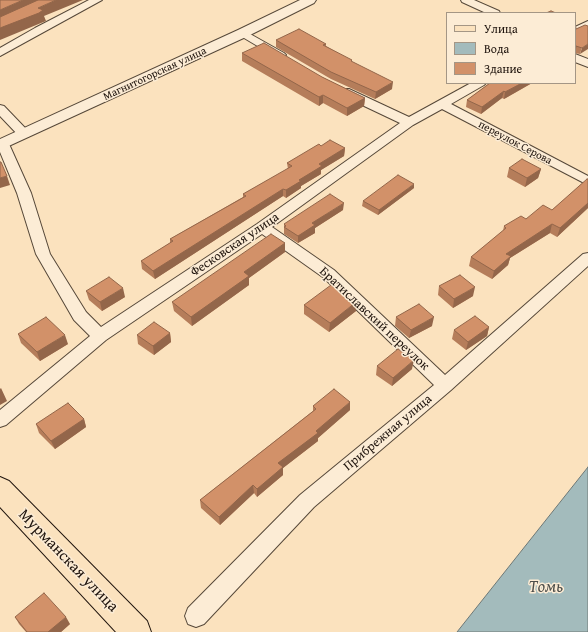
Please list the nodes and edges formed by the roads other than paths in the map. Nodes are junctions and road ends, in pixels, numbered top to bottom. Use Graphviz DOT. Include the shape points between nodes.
graph roads {
  1 [pos="97,0"];
  2 [pos="310,0"];
  3 [pos="466,0"];
  4 [pos="493,12"];
  5 [pos="588,24"];
  6 [pos="576,30"];
  7 [pos="243,33"];
  8 [pos="0,54"];
  9 [pos="576,58"];
  10 [pos="292,62"];
  11 [pos="588,64"];
  12 [pos="478,84"];
  13 [pos="333,86"];
  14 [pos="443,104"];
  15 [pos="0,109"];
  16 [pos="409,122"];
  17 [pos="24,134"];
  18 [pos="2,145"];
  19 [pos="588,181"];
  20 [pos="262,227"];
  21 [pos="588,258"];
  22 [pos="100,336"];
  23 [pos="445,385"];
  24 [pos="0,420"];
  25 [pos="0,489"];
  26 [pos="196,616"];
  27 [pos="136,632"];
  1 -- 8 [label="street"];
  2 -- 7 [label="street, Магнитогорская улица"];
  3 -- 4 [label="street"];
  5 -- 6 [label="street"];
  7 -- 10 [label="street"];
  7 -- 17 [label="street, Магнитогорская улица"];
  9 -- 11 [label="street"];
  12 -- 14 [label="street, Фесковская улица"];
  13 -- 16 [label="street"];
  14 -- 16 [label="street, Фесковская улица"];
  14 -- 19 [label="street, переулок Серова"];
  15 -- 17 [label="street"];
  16 -- 20 [label="street, Фесковская улица"];
  17 -- 18 [label="street, Магнитогорская улица"];
  18 -- 22 [label="street" via="24,193 43,254 80,316"];
  20 -- 22 [label="street, Фесковская улица"];
  20 -- 23 [label="street, Братиславский переулок" via="329,274"];
  21 -- 23 [label="street, Прибрежная улица"];
  22 -- 24 [label="street, Фесковская улица"];
  23 -- 26 [label="street, Прибрежная улица" via="307,501"];
  25 -- 27 [label="main road, Мурманская улица"];
}
